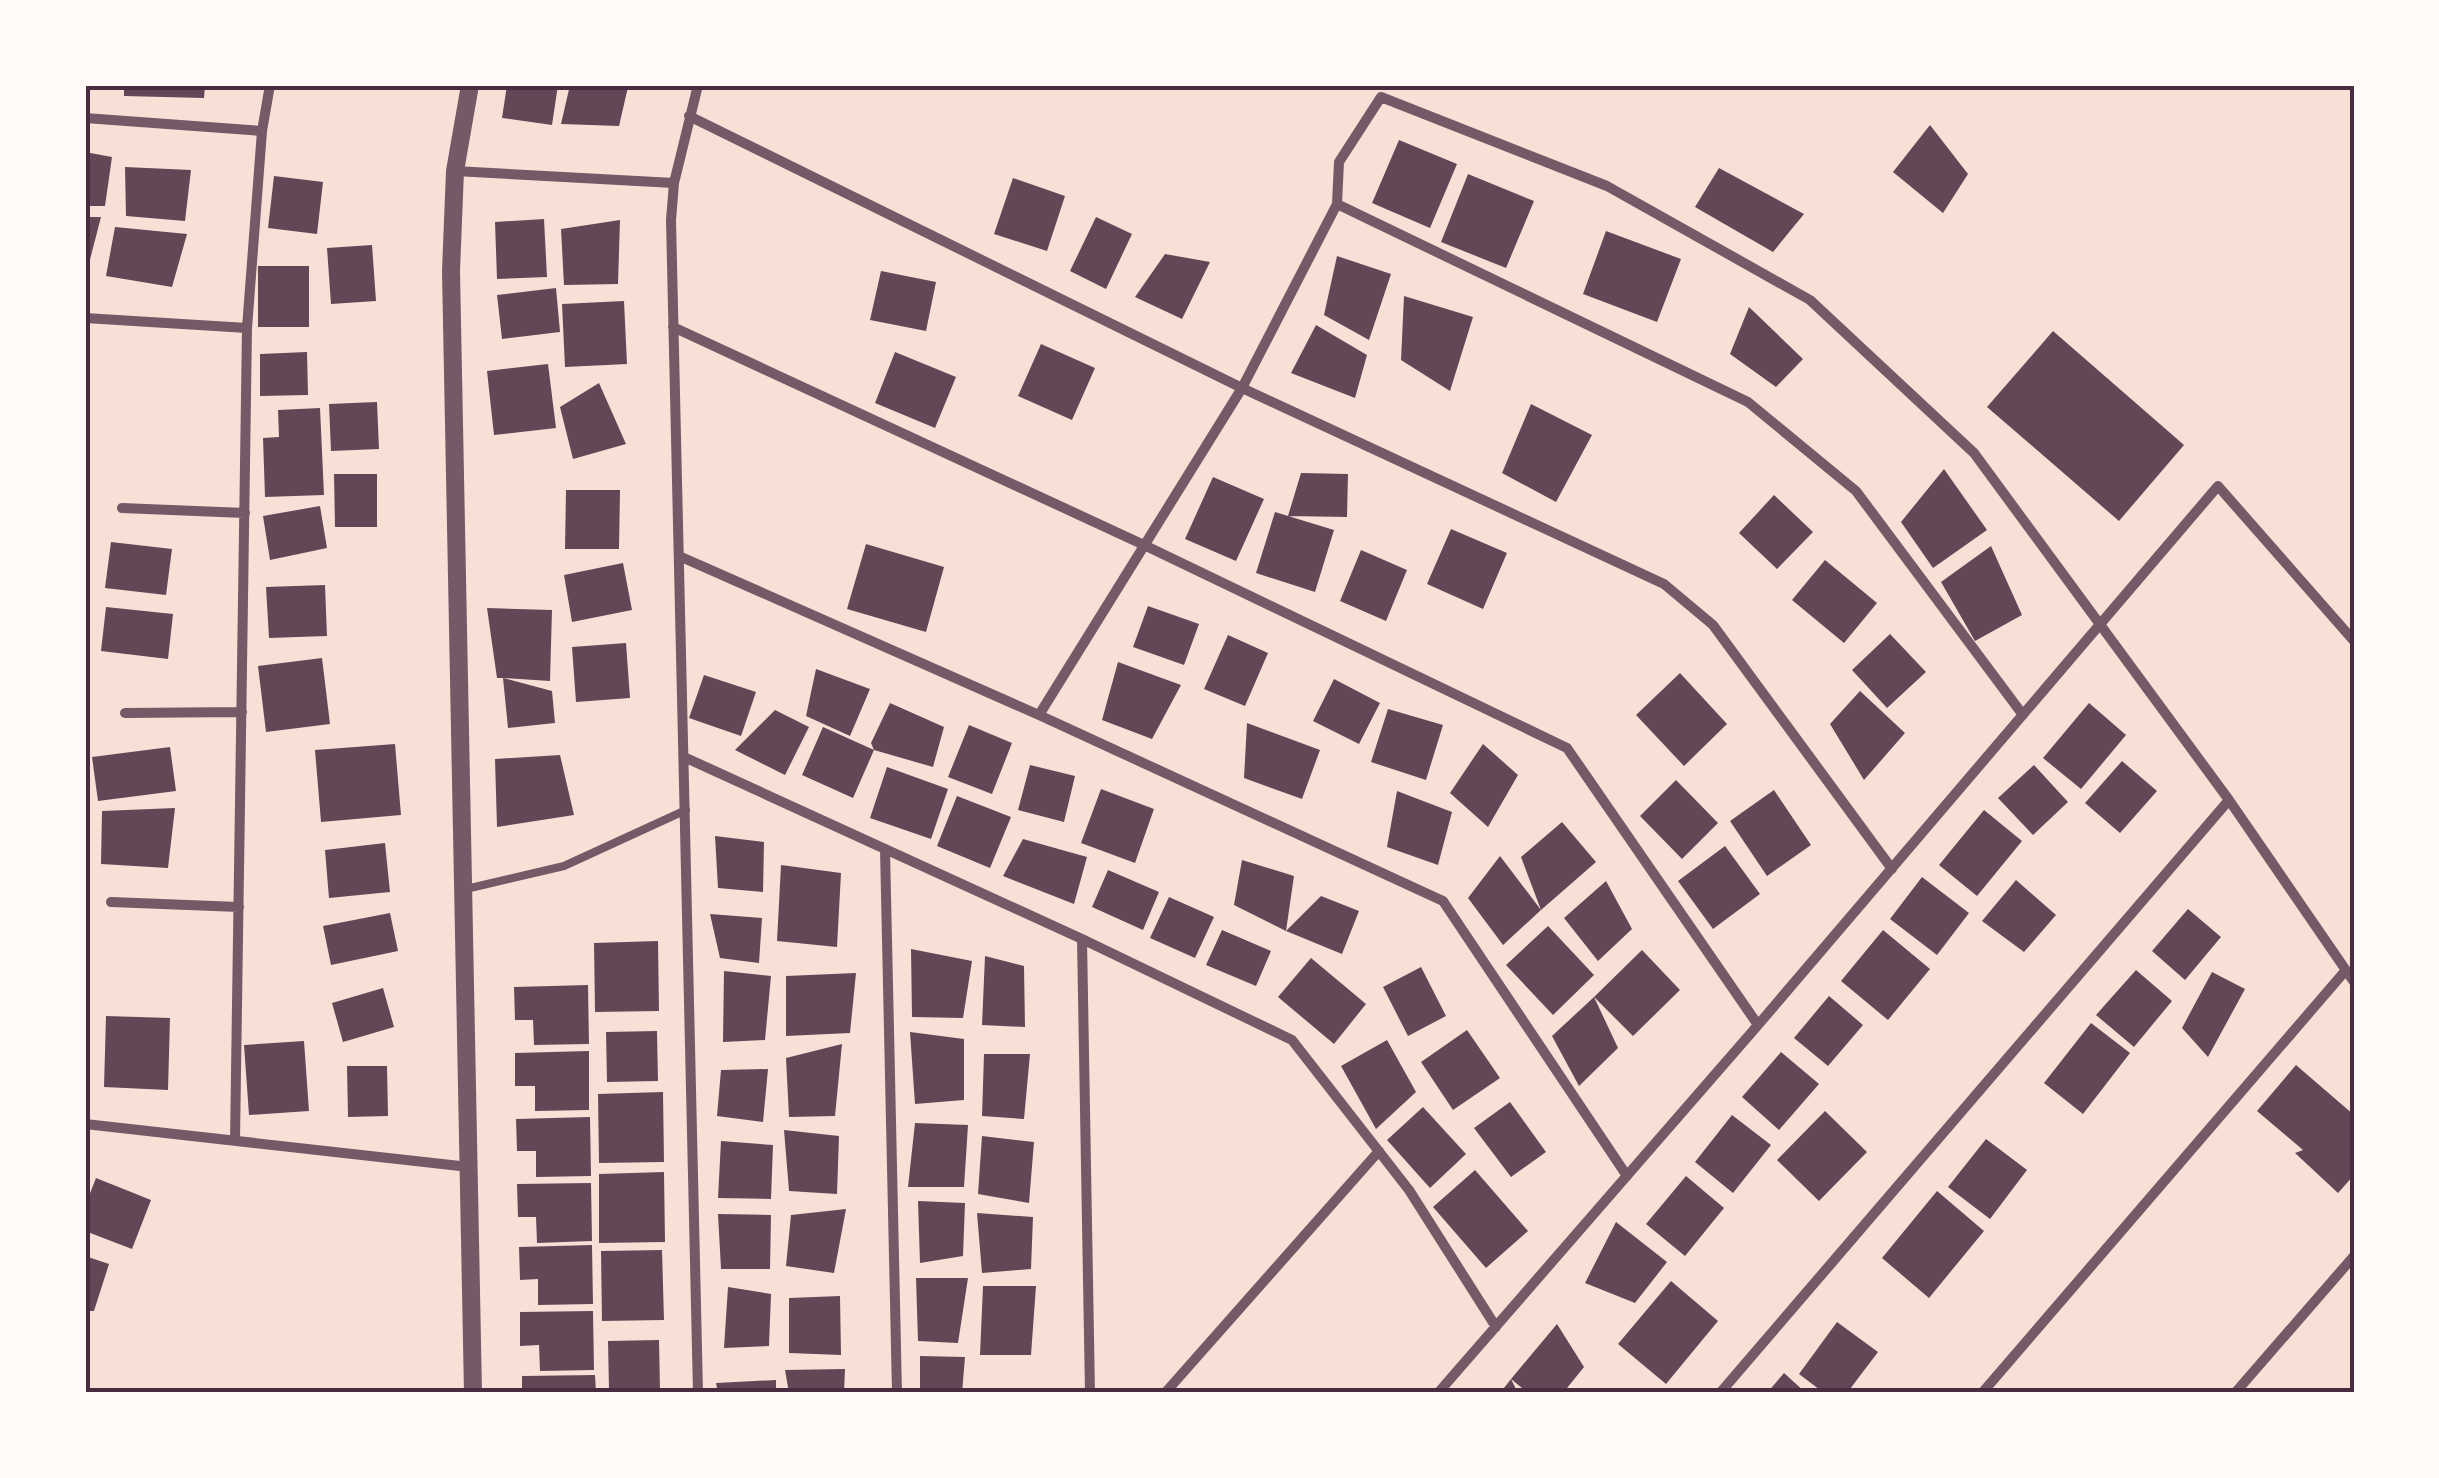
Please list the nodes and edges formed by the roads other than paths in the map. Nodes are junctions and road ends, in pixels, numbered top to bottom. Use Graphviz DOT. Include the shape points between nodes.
graph roads {
  1 [pos="270,85"];
  2 [pos="470,85"];
  3 [pos="698,85"];
  4 [pos="688,116"];
  5 [pos="85,118"];
  6 [pos="262,131"];
  7 [pos="455,172"];
  8 [pos="674,183"];
  9 [pos="1336,204"];
  10 [pos="85,318"];
  11 [pos="673,326"];
  12 [pos="247,328"];
  13 [pos="1242,388"];
  14 [pos="122,508"];
  15 [pos="244,513"];
  16 [pos="1144,545"];
  17 [pos="679,556"];
  18 [pos="2098,626"];
  19 [pos="2354,640"];
  20 [pos="242,712"];
  21 [pos="125,713"];
  22 [pos="1039,715"];
  23 [pos="2023,715"];
  24 [pos="684,757"];
  25 [pos="2229,800"];
  26 [pos="686,810"];
  27 [pos="885,849"];
  28 [pos="1892,869"];
  29 [pos="462,890"];
  30 [pos="110,902"];
  31 [pos="239,908"];
  32 [pos="1082,939"];
  33 [pos="2346,970"];
  34 [pos="2354,982"];
  35 [pos="1758,1025"];
  36 [pos="85,1124"];
  37 [pos="235,1141"];
  38 [pos="1378,1152"];
  39 [pos="469,1167"];
  40 [pos="1627,1176"];
  41 [pos="2354,1256"];
  42 [pos="1496,1327"];
  43 [pos="474,1393"];
  44 [pos="698,1393"];
  45 [pos="897,1393"];
  46 [pos="1090,1393"];
  47 [pos="1165,1393"];
  48 [pos="1438,1393"];
  49 [pos="1720,1393"];
  50 [pos="1982,1393"];
  51 [pos="2235,1393"];
  1 -- 6 [label="street"];
  2 -- 7 [label="street"];
  3 -- 4 [label="street"];
  4 -- 8 [label="street"];
  4 -- 13 [label="street"];
  5 -- 6 [label="street"];
  6 -- 12 [label="street"];
  7 -- 8 [label="street"];
  7 -- 29 [label="street"];
  8 -- 11 [label="street"];
  9 -- 13 [label="street"];
  9 -- 18 [label="street" via="1339,162 1381,98 1608,186 1810,300 1974,453"];
  9 -- 23 [label="street" via="1748,402 1856,490"];
  10 -- 12 [label="street"];
  11 -- 16 [label="street"];
  11 -- 17 [label="street"];
  12 -- 15 [label="street"];
  13 -- 16 [label="street"];
  13 -- 28 [label="street" via="1664,584 1712,626"];
  14 -- 15 [label="street"];
  15 -- 20 [label="street"];
  16 -- 22 [label="street"];
  16 -- 35 [label="street" via="1567,748"];
  17 -- 22 [label="street"];
  17 -- 24 [label="street"];
  18 -- 19 [label="street" via="2218,486"];
  18 -- 23 [label="street"];
  18 -- 25 [label="street"];
  20 -- 21 [label="street"];
  20 -- 31 [label="street"];
  22 -- 40 [label="street" via="1443,902"];
  23 -- 28 [label="street"];
  24 -- 26 [label="street"];
  24 -- 27 [label="street"];
  25 -- 33 [label="street"];
  25 -- 49 [label="street"];
  26 -- 29 [label="lane" via="564,866"];
  26 -- 44 [label="street"];
  27 -- 32 [label="street"];
  27 -- 45 [label="street"];
  28 -- 35 [label="street"];
  29 -- 39 [label="street"];
  30 -- 31 [label="street"];
  31 -- 37 [label="street"];
  32 -- 38 [label="street" via="1292,1040"];
  32 -- 46 [label="street"];
  33 -- 34 [label="street"];
  33 -- 50 [label="street"];
  35 -- 40 [label="street"];
  36 -- 37 [label="street"];
  37 -- 39 [label="street"];
  38 -- 42 [label="street"];
  38 -- 47 [label="street"];
  39 -- 43 [label="street"];
  40 -- 42 [label="street"];
  41 -- 51 [label="street"];
  42 -- 48 [label="street"];
}
